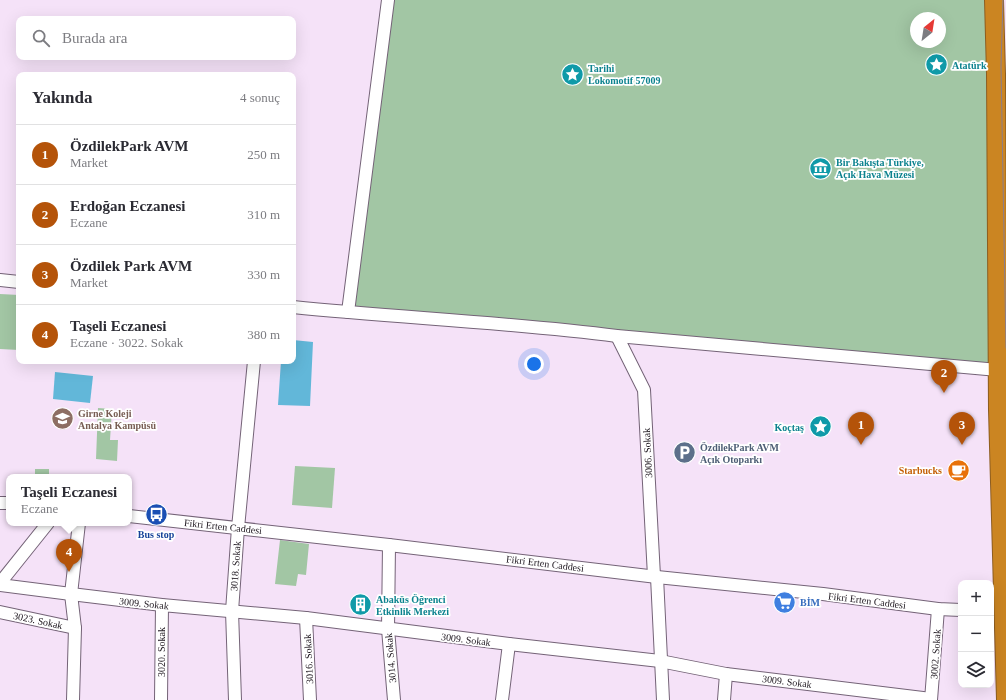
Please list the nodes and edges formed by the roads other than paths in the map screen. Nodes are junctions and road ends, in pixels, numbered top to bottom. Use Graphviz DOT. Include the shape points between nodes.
graph roads {
  1 [pos="388,0"];
  2 [pos="994,0"];
  3 [pos="1001,67"];
  4 [pos="0,280"];
  5 [pos="16,282"];
  6 [pos="296,307"];
  7 [pos="348,312"];
  8 [pos="617,336"];
  9 [pos="254,364"];
  10 [pos="998,370"];
  11 [pos="132,516"];
  12 [pos="46,526"];
  13 [pos="79,526"];
  14 [pos="238,528"];
  15 [pos="389,545"];
  16 [pos="655,577"];
  17 [pos="0,584"];
  18 [pos="71,594"];
  19 [pos="162,605"];
  20 [pos="938,609"];
  21 [pos="958,610"];
  22 [pos="232,611"];
  23 [pos="0,612"];
  24 [pos="997,613"];
  25 [pos="306,618"];
  26 [pos="75,628"];
  27 [pos="388,628"];
  28 [pos="509,644"];
  29 [pos="660,661"];
  30 [pos="726,674"];
  31 [pos="931,699"];
  32 [pos="74,700"];
  33 [pos="161,700"];
  34 [pos="235,700"];
  35 [pos="310,700"];
  36 [pos="394,700"];
  37 [pos="502,700"];
  38 [pos="663,700"];
  39 [pos="724,700"];
  40 [pos="1006,700"];
  1 -- 7 [label="street"];
  2 -- 3 [label="highway"];
  3 -- 10 [label="highway"];
  4 -- 5 [label="street"];
  6 -- 7 [label="street"];
  7 -- 8 [label="street"];
  8 -- 10 [label="street"];
  8 -- 16 [label="street, 3006. Sokak" via="644,390"];
  9 -- 14 [label="street, 3018. Sokak"];
  10 -- 24 [label="highway"];
  11 -- 14 [label="street, Fikri Erten Caddesi"];
  12 -- 17 [label="street"];
  13 -- 18 [label="street"];
  14 -- 15 [label="street, Fikri Erten Caddesi"];
  14 -- 22 [label="street, 3018. Sokak"];
  15 -- 16 [label="street, Fikri Erten Caddesi"];
  15 -- 27 [label="street, 3014. Sokak"];
  16 -- 20 [label="street, Fikri Erten Caddesi"];
  16 -- 29 [label="street, 3006. Sokak"];
  17 -- 18 [label="street, 3009. Sokak"];
  18 -- 19 [label="street, 3009. Sokak"];
  18 -- 26 [label="street"];
  19 -- 22 [label="street, 3009. Sokak"];
  19 -- 33 [label="street, 3020. Sokak"];
  20 -- 21 [label="street, Fikri Erten Caddesi"];
  20 -- 31 [label="street, 3002. Sokak"];
  22 -- 25 [label="street, 3009. Sokak"];
  22 -- 34 [label="street, 3018. Sokak"];
  23 -- 26 [label="street, 3023. Sokak"];
  24 -- 40 [label="highway"];
  25 -- 27 [label="street, 3009. Sokak"];
  25 -- 35 [label="street, 3016. Sokak"];
  26 -- 32 [label="street"];
  27 -- 28 [label="street, 3009. Sokak"];
  27 -- 36 [label="street, 3014. Sokak"];
  28 -- 29 [label="street, 3009. Sokak"];
  28 -- 37 [label="street"];
  29 -- 30 [label="street, 3009. Sokak"];
  29 -- 38 [label="street, 3006. Sokak"];
  30 -- 31 [label="street, 3009. Sokak"];
  30 -- 39 [label="street"];
}
